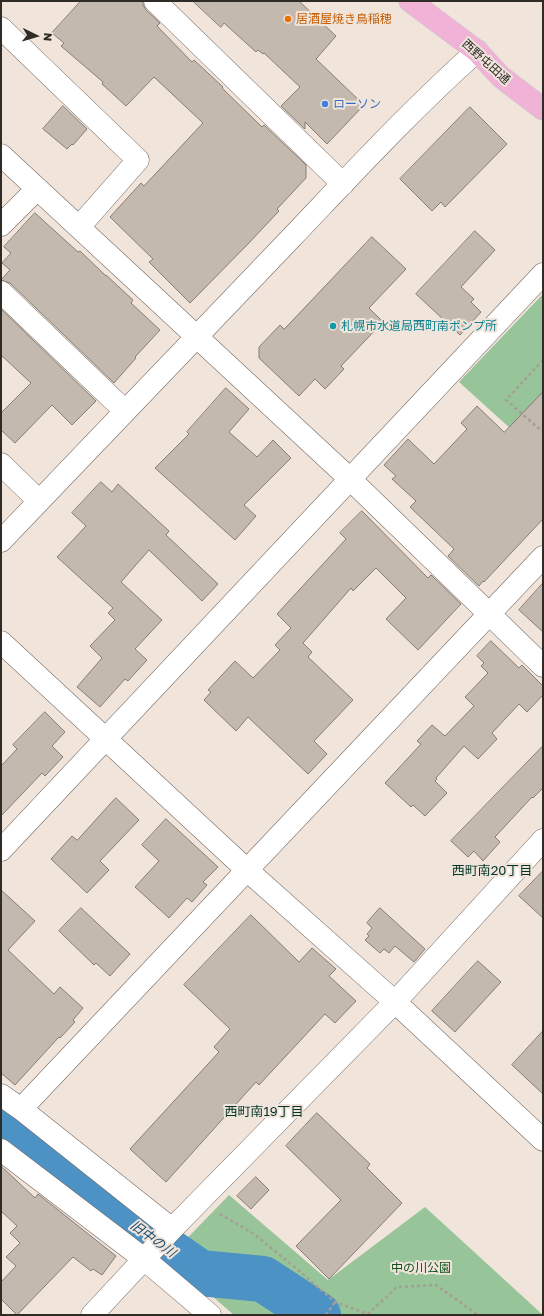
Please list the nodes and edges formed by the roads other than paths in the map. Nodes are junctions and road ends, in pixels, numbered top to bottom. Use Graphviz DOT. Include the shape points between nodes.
graph roads {
  1 [pos="155,1"];
  2 [pos="410,1"];
  3 [pos="1,28"];
  4 [pos="477,51"];
  5 [pos="543,109"];
  6 [pos="1,155"];
  7 [pos="343,184"];
  8 [pos="37,189"];
  9 [pos="1,225"];
  10 [pos="79,227"];
  11 [pos="543,274"];
  12 [pos="1,292"];
  13 [pos="196,336"];
  14 [pos="125,411"];
  15 [pos="1,464"];
  16 [pos="350,479"];
  17 [pos="39,501"];
  18 [pos="1,541"];
  19 [pos="543,557"];
  20 [pos="490,614"];
  21 [pos="1,642"];
  22 [pos="543,666"];
  23 [pos="105,739"];
  24 [pos="543,840"];
  25 [pos="1,850"];
  26 [pos="247,870"];
  27 [pos="395,1002"];
  28 [pos="1,1095"];
  29 [pos="21,1109"];
  30 [pos="543,1140"];
  31 [pos="1,1150"];
  32 [pos="172,1229"];
  33 [pos="144,1259"];
  34 [pos="92,1315"];
  35 [pos="210,1315"];
  1 -- 7 [label="street"];
  2 -- 4 [label="main road, 西野屯田通"];
  3 -- 10 [label="street" via="138,160"];
  4 -- 5 [label="main road, 西野屯田通" via="501,77"];
  4 -- 7 [label="street" via="441,83"];
  6 -- 8 [label="street"];
  7 -- 13 [label="street"];
  8 -- 9 [label="street"];
  8 -- 10 [label="street"];
  10 -- 13 [label="street"];
  11 -- 16 [label="street"];
  12 -- 14 [label="street"];
  13 -- 14 [label="street"];
  13 -- 16 [label="street"];
  14 -- 17 [label="street"];
  15 -- 17 [label="street"];
  16 -- 20 [label="street"];
  16 -- 23 [label="street"];
  17 -- 18 [label="street"];
  19 -- 20 [label="street"];
  20 -- 22 [label="street"];
  20 -- 26 [label="street"];
  21 -- 23 [label="street"];
  23 -- 25 [label="street"];
  23 -- 26 [label="street"];
  24 -- 27 [label="street"];
  26 -- 27 [label="street"];
  26 -- 29 [label="street"];
  27 -- 30 [label="street"];
  27 -- 32 [label="street"];
  28 -- 29 [label="street"];
  29 -- 32 [label="street"];
  31 -- 33 [label="street"];
  32 -- 33 [label="street"];
  33 -- 34 [label="street"];
  33 -- 35 [label="street"];
}
